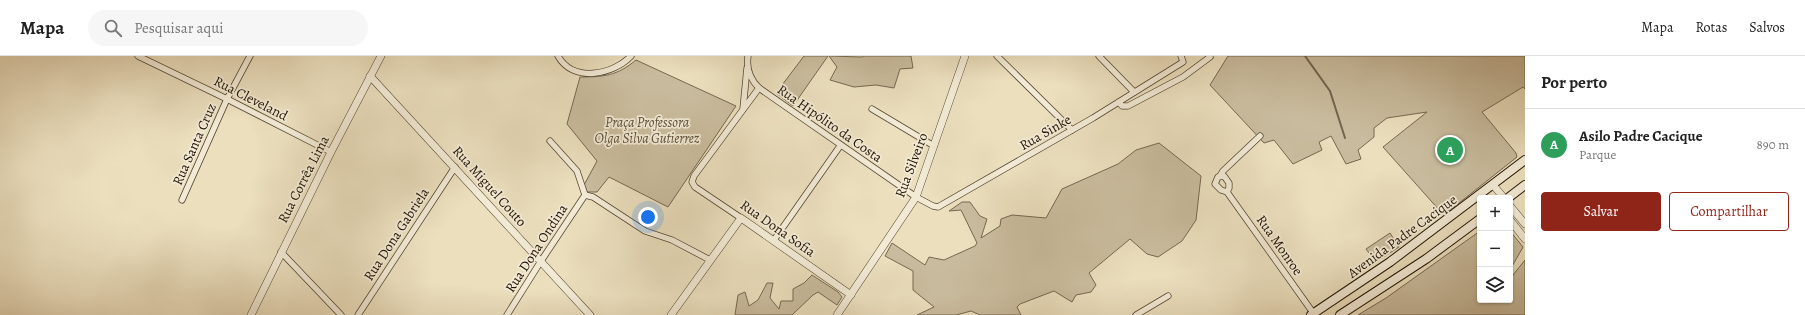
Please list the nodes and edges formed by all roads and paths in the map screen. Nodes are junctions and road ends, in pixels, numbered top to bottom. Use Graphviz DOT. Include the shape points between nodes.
graph roads {
  1 [pos="138,56"];
  2 [pos="250,56"];
  3 [pos="381,56"];
  4 [pos="558,56"];
  5 [pos="632,56"];
  6 [pos="748,56"];
  7 [pos="964,56"];
  8 [pos="997,56"];
  9 [pos="1099,56"];
  10 [pos="1210,58"];
  11 [pos="1182,59"];
  12 [pos="747,67"];
  13 [pos="370,76"];
  14 [pos="759,88"];
  15 [pos="1134,92"];
  16 [pos="227,98"];
  17 [pos="1119,102"];
  18 [pos="872,109"];
  19 [pos="743,110"];
  20 [pos="1072,130"];
  21 [pos="1260,136"];
  22 [pos="550,141"];
  23 [pos="840,146"];
  24 [pos="934,146"];
  25 [pos="331,152"];
  26 [pos="1525,160"];
  27 [pos="455,167"];
  28 [pos="1220,176"];
  29 [pos="1493,185"];
  30 [pos="1525,185"];
  31 [pos="1227,192"];
  32 [pos="585,195"];
  33 [pos="1501,195"];
  34 [pos="1512,195"];
  35 [pos="916,197"];
  36 [pos="182,200"];
  37 [pos="1513,210"];
  38 [pos="741,218"];
  39 [pos="1477,221"];
  40 [pos="1513,224"];
  41 [pos="1525,224"];
  42 [pos="1525,239"];
  43 [pos="774,240"];
  44 [pos="281,252"];
  45 [pos="710,260"];
  46 [pos="541,261"];
  47 [pos="851,295"];
  48 [pos="1168,296"];
  49 [pos="1312,314"];
  50 [pos="251,315"];
  51 [pos="341,315"];
  52 [pos="358,315"];
  53 [pos="507,315"];
  54 [pos="590,315"];
  55 [pos="671,315"];
  56 [pos="837,315"];
  57 [pos="1136,315"];
  58 [pos="1340,315"];
  1 -- 16 [label="street, Rua Cleveland"];
  2 -- 16 [label="street, Rua Santa Cruz"];
  3 -- 13 [label="street, Rua Corrêa Lima"];
  4 -- 5 [label="street" via="568,68 580,73 614,68"];
  6 -- 12 [label="street"];
  7 -- 24 [label="street, Rua Silveiro"];
  8 -- 20 [label="street"];
  9 -- 15 [label="street"];
  10 -- 17 [label="street" via="1188,74 1128,106 1122,106"];
  11 -- 15 [label="street, Rua Sinke"];
  12 -- 14 [label="street, Rua Hipólito da Costa"];
  12 -- 19 [label="street"];
  13 -- 25 [label="street, Rua Corrêa Lima"];
  13 -- 27 [label="street, Rua Miguel Couto"];
  14 -- 19 [label="street"];
  14 -- 23 [label="street, Rua Hipólito da Costa"];
  15 -- 17 [label="street, Rua Sinke"];
  16 -- 25 [label="street, Rua Cleveland"];
  16 -- 36 [label="street, Rua Santa Cruz"];
  17 -- 20 [label="street, Rua Sinke"];
  18 -- 24 [label="street"];
  19 -- 38 [label="street, Rua Dona Sofia" via="692,182 695,187"];
  20 -- 35 [label="street, Rua Sinke" via="943,206 933,206"];
  21 -- 28 [label="street" via="1223,170"];
  22 -- 32 [label="street" via="577,171"];
  23 -- 35 [label="street, Rua Hipólito da Costa"];
  23 -- 43 [label="street"];
  24 -- 35 [label="street, Rua Silveiro"];
  25 -- 44 [label="street, Rua Corrêa Lima"];
  26 -- 29 [label="main road, Avenida Padre Cacique"];
  27 -- 46 [label="street, Rua Miguel Couto"];
  27 -- 52 [label="street, Rua Dona Gabriela"];
  28 -- 31 [label="street, Rua Monroe" via="1224,176 1229,184"];
  28 -- 31 [label="street, Rua Monroe" via="1215,184"];
  29 -- 33 [label="street"];
  29 -- 49 [label="main road, Avenida Padre Cacique" via="1390,262"];
  30 -- 34 [label="main road"];
  31 -- 49 [label="street, Rua Monroe"];
  32 -- 45 [label="street" via="593,197 645,231 672,240"];
  32 -- 46 [label="street, Rua Dona Ondina"];
  35 -- 47 [label="street, Rua Silveiro"];
  37 -- 41 [label="street"];
  38 -- 43 [label="street, Rua Dona Sofia"];
  38 -- 45 [label="street"];
  39 -- 58 [label="main road" via="1426,259"];
  40 -- 42 [label="street"];
  43 -- 47 [label="street, Rua Dona Sofia"];
  44 -- 50 [label="street, Rua Corrêa Lima"];
  44 -- 51 [label="street"];
  45 -- 55 [label="street"];
  46 -- 53 [label="street, Rua Dona Ondina"];
  46 -- 54 [label="street, Rua Miguel Couto"];
  47 -- 56 [label="street, Rua Silveiro"];
  48 -- 57 [label="street"];
}
